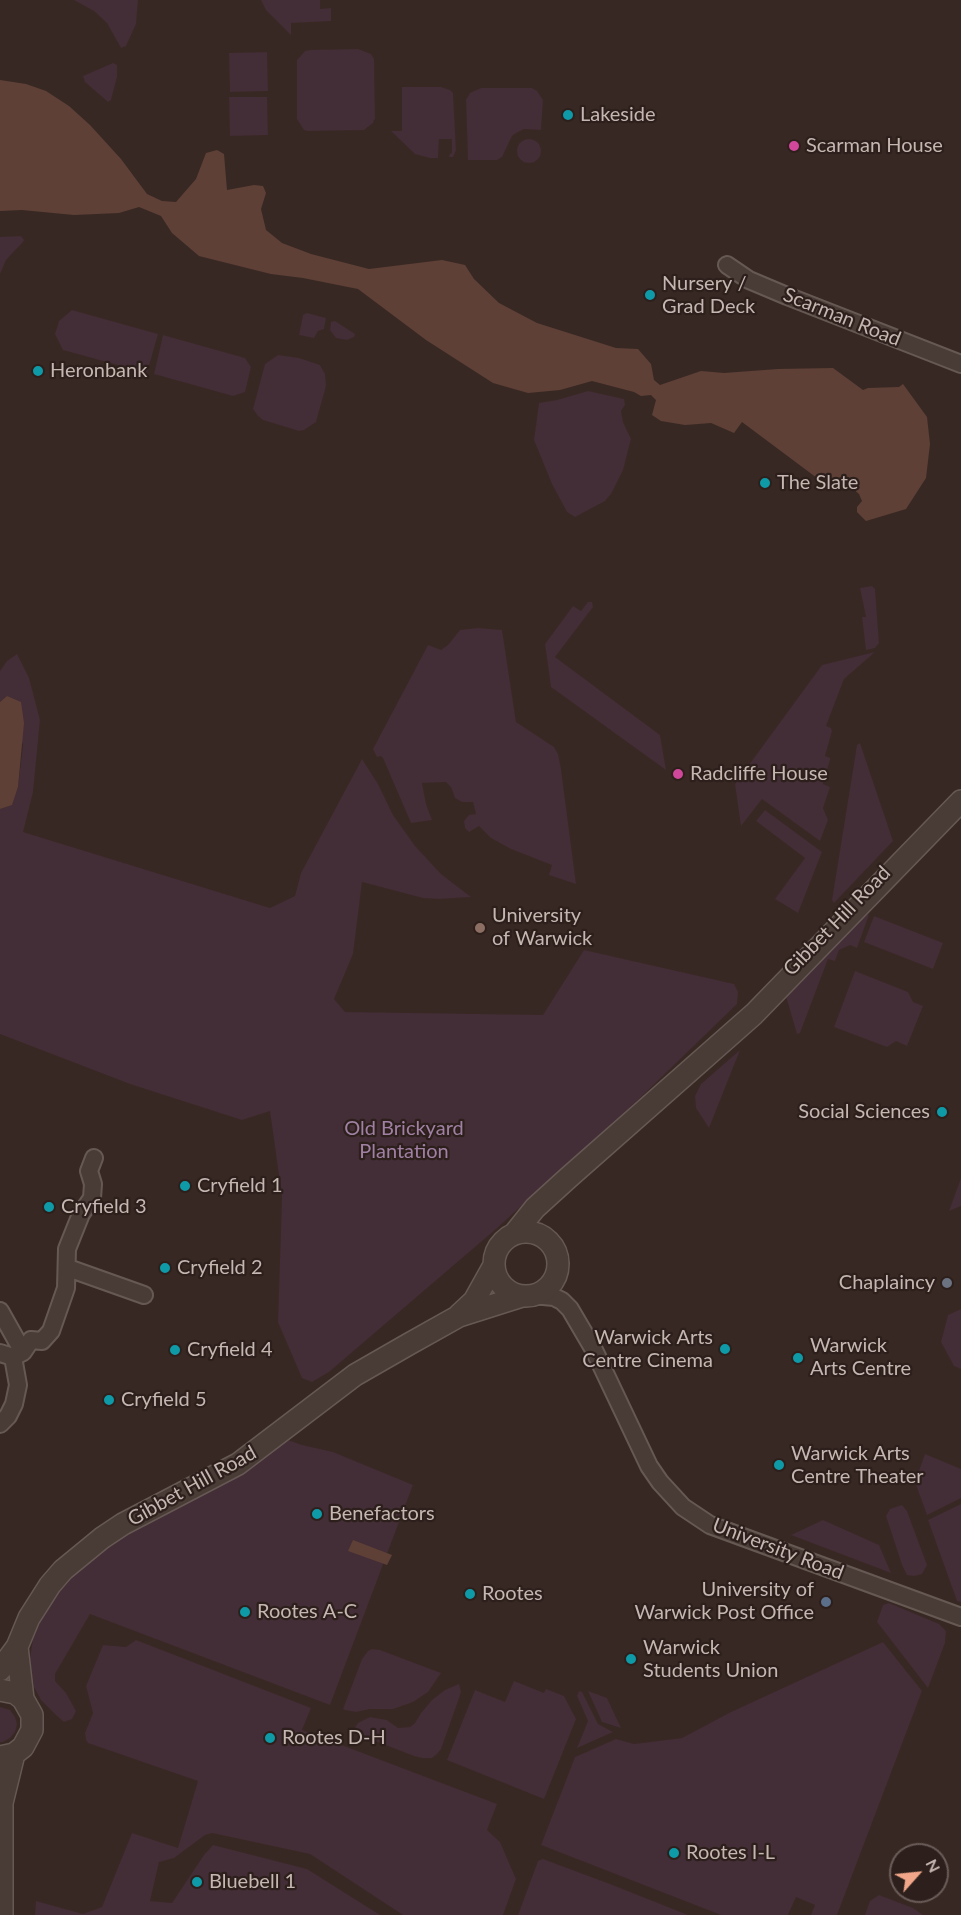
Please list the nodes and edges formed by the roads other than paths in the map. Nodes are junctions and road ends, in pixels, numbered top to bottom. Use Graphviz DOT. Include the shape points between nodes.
graph roads {
  1 [pos="727,265"];
  2 [pos="961,364"];
  3 [pos="961,793"];
  4 [pos="961,801"];
  5 [pos="713,1049"];
  6 [pos="94,1158"];
  7 [pos="560,1186"];
  8 [pos="516,1233"];
  9 [pos="549,1241"];
  10 [pos="493,1267"];
  11 [pos="68,1268"];
  12 [pos="144,1294"];
  13 [pos="527,1296"];
  14 [pos="0,1311"];
  15 [pos="459,1316"];
  16 [pos="12,1354"];
  17 [pos="0,1424"];
  18 [pos="961,1617"];
  19 [pos="16,1647"];
  20 [pos="0,1670"];
  21 [pos="0,1689"];
  22 [pos="23,1699"];
  23 [pos="7,1755"];
  24 [pos="1,1801"];
  25 [pos="2,1915"];
  1 -- 2 [label="street, Scarman Road" via="749,280"];
  3 -- 5 [label="street, Gibbet Hill Road"];
  4 -- 5 [label="street, Gibbet Hill Road" via="754,1014"];
  5 -- 7 [label="street, Gibbet Hill Road"];
  6 -- 11 [label="street" via="89,1171 92,1198 67,1249"];
  7 -- 8 [label="street, Gibbet Hill Road" via="535,1208"];
  7 -- 9 [label="street, Gibbet Hill Road" via="549,1218"];
  8 -- 9 [label="street" via="534,1232"];
  8 -- 10 [label="street" via="501,1247"];
  9 -- 13 [label="street" via="558,1263 555,1278 543,1291"];
  10 -- 13 [label="street" via="502,1284"];
  10 -- 15 [label="street, Gibbet Hill Road" via="474,1301"];
  11 -- 12 [label="street"];
  11 -- 16 [label="street" via="66,1288 51,1331 42,1341 31,1340"];
  13 -- 15 [label="street, Gibbet Hill Road"];
  13 -- 18 [label="street, University Road" via="554,1297 570,1309 650,1466 672,1496 696,1516 762,1545"];
  14 -- 16 [label="street"];
  15 -- 19 [label="street, Gibbet Hill Road" via="355,1376 238,1464 123,1524 82,1553 51,1585"];
  16 -- 17 [label="street" via="18,1386 14,1404"];
  19 -- 20 [label="street, Gibbet Hill Road"];
  19 -- 22 [label="street"];
  21 -- 22 [label="street"];
  22 -- 23 [label="street" via="32,1715 32,1730 27,1743"];
  23 -- 24 [label="street"];
  24 -- 25 [label="street"];
}
